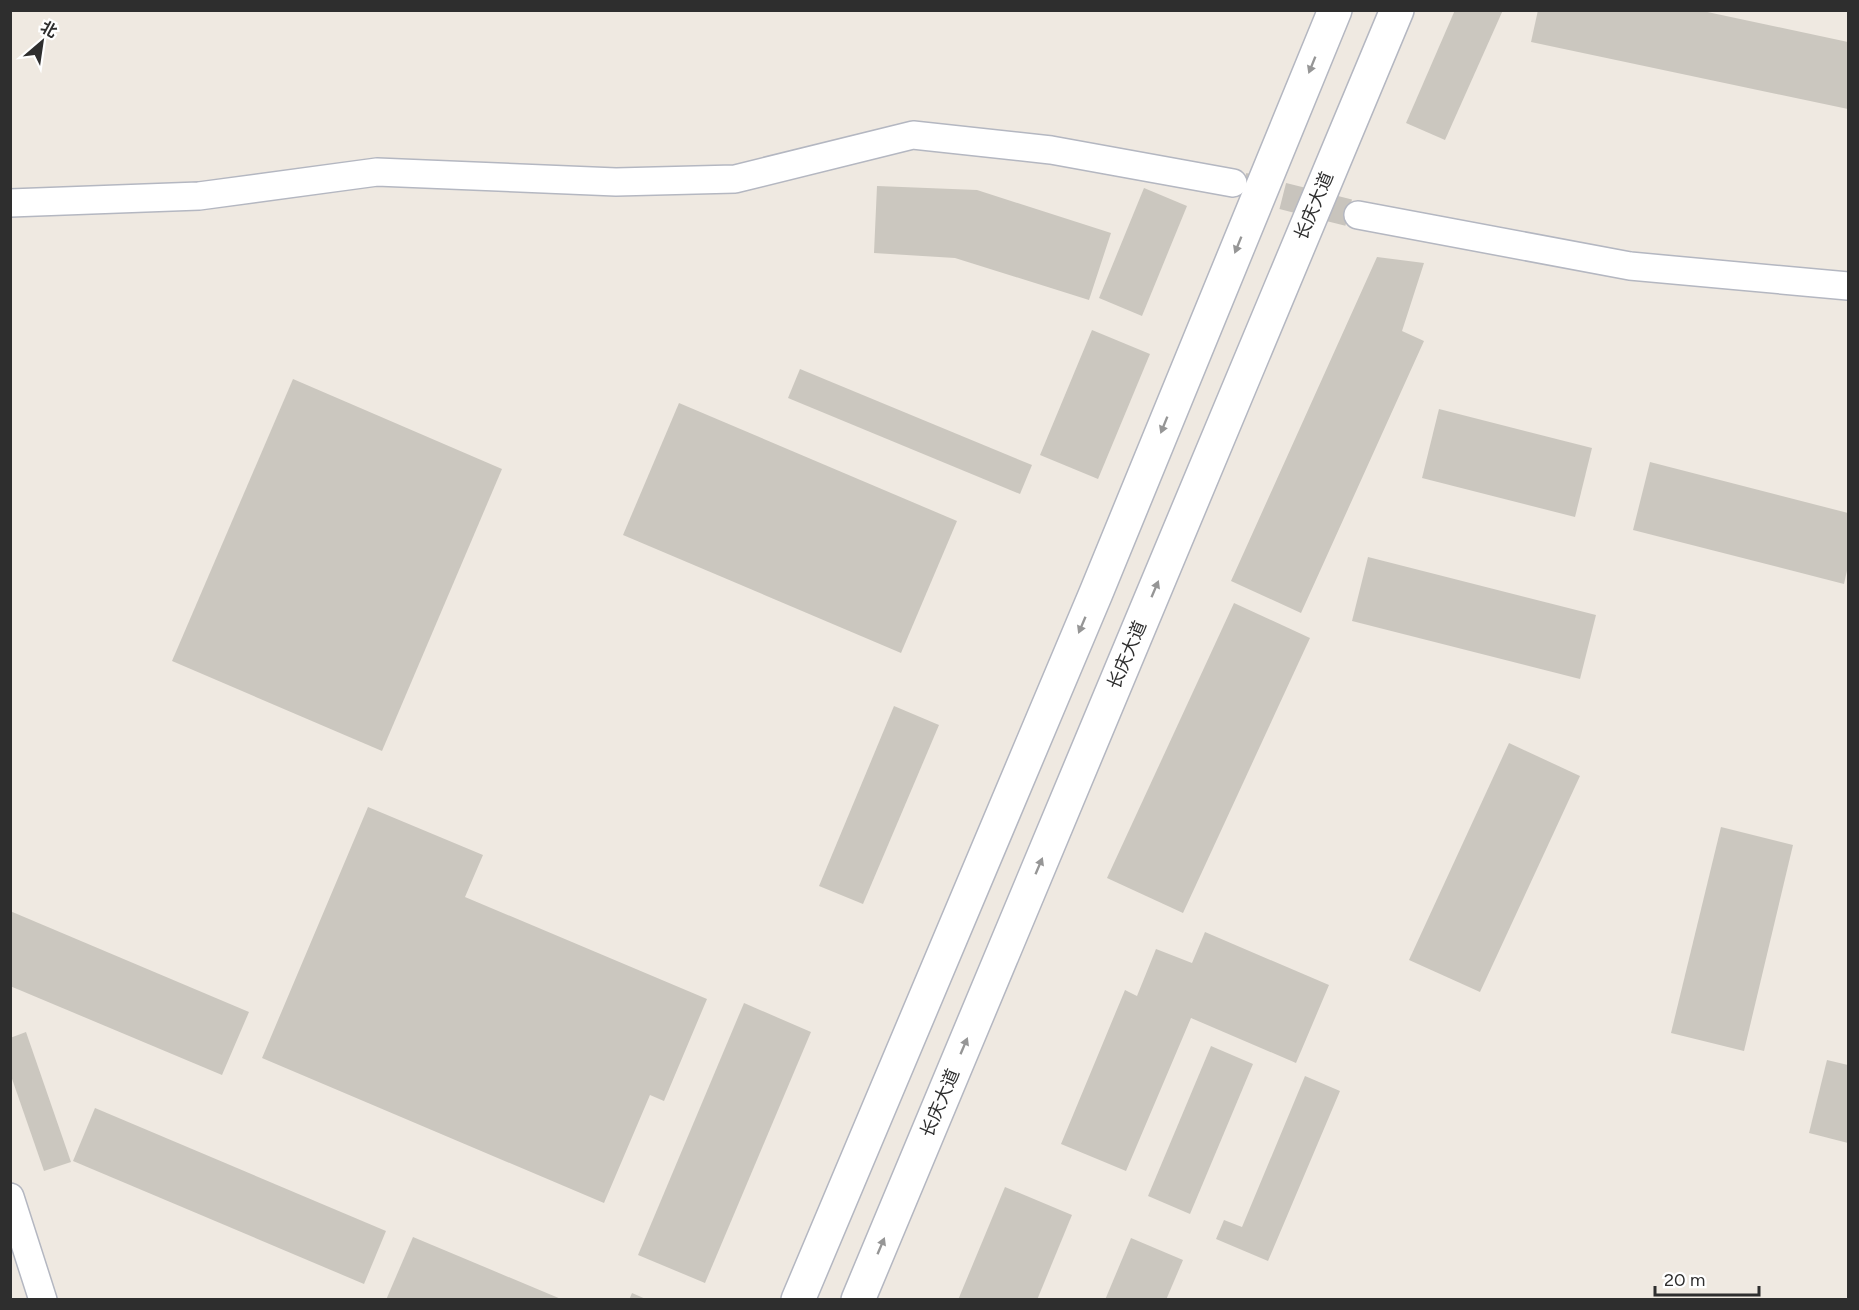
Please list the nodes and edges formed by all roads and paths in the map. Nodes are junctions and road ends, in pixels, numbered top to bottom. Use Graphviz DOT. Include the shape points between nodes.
graph roads {
  1 [pos="1335,10"];
  2 [pos="1396,10"];
  3 [pos="1233,183"];
  4 [pos="10,203"];
  5 [pos="1358,215"];
  6 [pos="1848,286"];
  7 [pos="10,1197"];
  8 [pos="43,1299"];
  9 [pos="798,1299"];
  10 [pos="858,1299"];
  1 -- 9 [label="main road, one-way" via="1096,593"];
  10 -- 2 [label="main road, 长庆大道, one-way"];
  3 -- 4 [label="street" via="1051,150 912,135 735,179 616,182 377,172 199,196"];
  5 -- 6 [label="street" via="1630,266"];
  7 -- 8 [label="street"];
}
